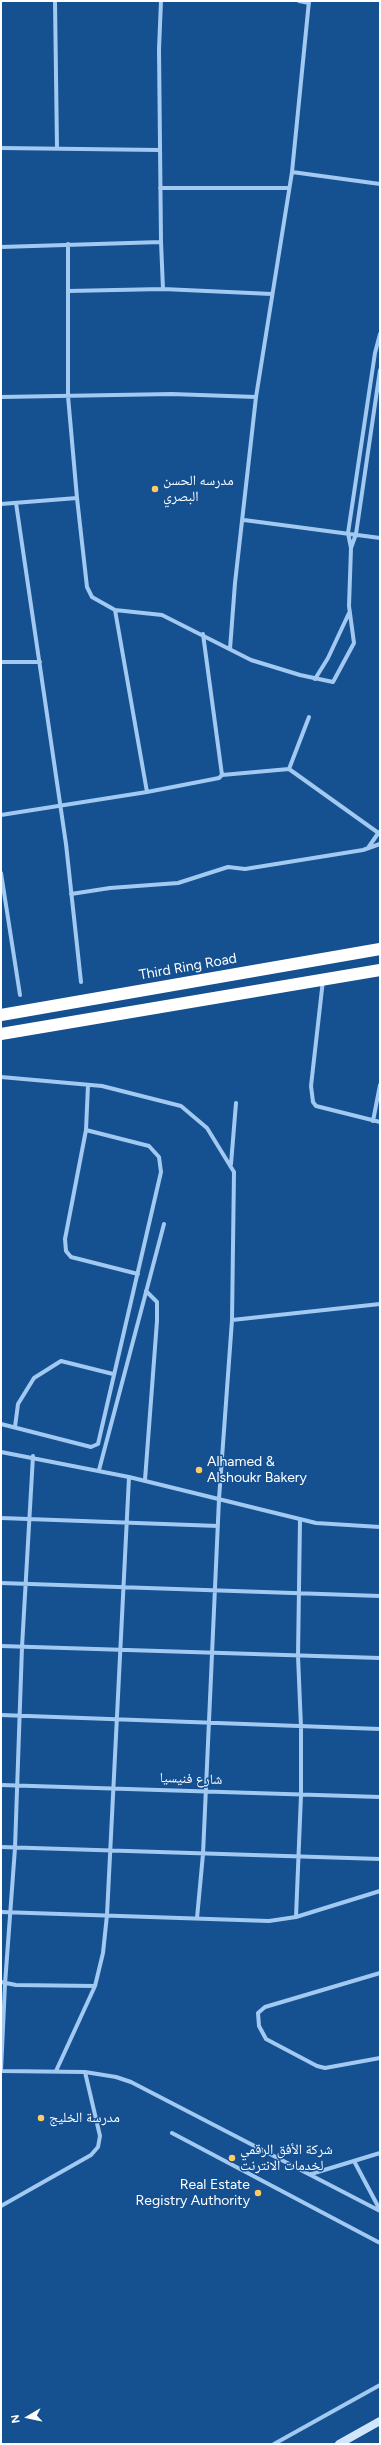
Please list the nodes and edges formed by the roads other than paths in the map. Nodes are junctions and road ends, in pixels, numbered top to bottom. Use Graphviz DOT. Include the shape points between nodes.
graph roads {
  1 [pos="55,1"];
  2 [pos="161,1"];
  3 [pos="299,1"];
  4 [pos="309,2"];
  5 [pos="1,148"];
  6 [pos="57,148"];
  7 [pos="160,150"];
  8 [pos="292,172"];
  9 [pos="380,184"];
  10 [pos="160,188"];
  11 [pos="290,188"];
  12 [pos="161,242"];
  13 [pos="68,244"];
  14 [pos="1,247"];
  15 [pos="163,289"];
  16 [pos="68,291"];
  17 [pos="272,294"];
  18 [pos="380,334"];
  19 [pos="380,341"];
  20 [pos="378,353"];
  21 [pos="380,370"];
  22 [pos="68,396"];
  23 [pos="1,397"];
  24 [pos="256,398"];
  25 [pos="77,498"];
  26 [pos="16,503"];
  27 [pos="1,504"];
  28 [pos="244,520"];
  29 [pos="348,533"];
  30 [pos="356,534"];
  31 [pos="380,538"];
  32 [pos="351,548"];
  33 [pos="114,610"];
  34 [pos="349,613"];
  35 [pos="203,634"];
  36 [pos="230,649"];
  37 [pos="1,662"];
  38 [pos="40,662"];
  39 [pos="315,679"];
  40 [pos="309,717"];
  41 [pos="289,769"];
  42 [pos="222,775"];
  43 [pos="146,792"];
  44 [pos="59,806"];
  45 [pos="1,815"];
  46 [pos="380,833"];
  47 [pos="380,844"];
  48 [pos="368,848"];
  49 [pos="1,873"];
  50 [pos="71,894"];
  51 [pos="380,949"];
  52 [pos="380,970"];
  53 [pos="324,978"];
  54 [pos="81,982"];
  55 [pos="20,995"];
  56 [pos="3,1014"];
  57 [pos="1,1034"];
  58 [pos="1,1077"];
  59 [pos="88,1085"];
  60 [pos="380,1085"];
  61 [pos="236,1103"];
  62 [pos="374,1121"];
  63 [pos="380,1122"];
  64 [pos="86,1130"];
  65 [pos="231,1164"];
  66 [pos="164,1224"];
  67 [pos="138,1274"];
  68 [pos="146,1291"];
  69 [pos="380,1304"];
  70 [pos="232,1320"];
  71 [pos="113,1374"];
  72 [pos="1,1424"];
  73 [pos="14,1427"];
  74 [pos="1,1452"];
  75 [pos="33,1456"];
  76 [pos="99,1470"];
  77 [pos="129,1476"];
  78 [pos="145,1480"];
  79 [pos="219,1499"];
  80 [pos="1,1518"];
  81 [pos="28,1519"];
  82 [pos="300,1520"];
  83 [pos="125,1523"];
  84 [pos="218,1526"];
  85 [pos="380,1527"];
  86 [pos="1,1583"];
  87 [pos="25,1584"];
  88 [pos="123,1586"];
  89 [pos="216,1592"];
  90 [pos="300,1593"];
  91 [pos="380,1596"];
  92 [pos="1,1646"];
  93 [pos="22,1647"];
  94 [pos="119,1651"];
  95 [pos="212,1653"];
  96 [pos="298,1656"];
  97 [pos="380,1658"];
  98 [pos="1,1715"];
  99 [pos="21,1716"];
  100 [pos="115,1719"];
  101 [pos="209,1723"];
  102 [pos="301,1727"];
  103 [pos="380,1729"];
  104 [pos="1,1785"];
  105 [pos="18,1785"];
  106 [pos="113,1788"];
  107 [pos="206,1790"];
  108 [pos="301,1795"];
  109 [pos="380,1797"];
  110 [pos="1,1847"];
  111 [pos="15,1848"];
  112 [pos="109,1850"];
  113 [pos="203,1854"];
  114 [pos="297,1858"];
  115 [pos="380,1859"];
  116 [pos="380,1891"];
  117 [pos="1,1912"];
  118 [pos="10,1912"];
  119 [pos="107,1915"];
  120 [pos="296,1916"];
  121 [pos="197,1918"];
  122 [pos="380,1973"];
  123 [pos="3,1983"];
  124 [pos="95,1986"];
  125 [pos="380,2058"];
  126 [pos="1,2071"];
  127 [pos="56,2072"];
  128 [pos="85,2072"];
  129 [pos="172,2133"];
  130 [pos="380,2153"];
  131 [pos="354,2161"];
  132 [pos="311,2174"];
  133 [pos="1,2206"];
  134 [pos="380,2211"];
  135 [pos="380,2243"];
  136 [pos="380,2385"];
  137 [pos="380,2421"];
  138 [pos="274,2444"];
  139 [pos="338,2444"];
  1 -- 6 [label="street"];
  2 -- 7 [label="street"];
  3 -- 4 [label="street"];
  4 -- 8 [label="street"];
  5 -- 6 [label="street"];
  6 -- 7 [label="street"];
  7 -- 10 [label="street"];
  8 -- 9 [label="street"];
  8 -- 11 [label="street"];
  10 -- 11 [label="street"];
  10 -- 12 [label="street"];
  11 -- 17 [label="street"];
  12 -- 13 [label="street"];
  12 -- 15 [label="street"];
  13 -- 14 [label="street"];
  13 -- 16 [label="street"];
  15 -- 16 [label="street"];
  15 -- 17 [label="street"];
  16 -- 22 [label="street"];
  17 -- 24 [label="street"];
  18 -- 19 [label="street"];
  19 -- 20 [label="street"];
  20 -- 29 [label="street"];
  21 -- 30 [label="street"];
  22 -- 23 [label="street"];
  22 -- 24 [label="street" via="172,394"];
  22 -- 25 [label="street"];
  24 -- 28 [label="street"];
  25 -- 26 [label="street"];
  25 -- 33 [label="street" via="87,587 92,597"];
  26 -- 27 [label="street"];
  26 -- 38 [label="street"];
  28 -- 29 [label="street"];
  28 -- 36 [label="street" via="235,583"];
  29 -- 30 [label="street"];
  29 -- 32 [label="street"];
  30 -- 31 [label="street"];
  30 -- 32 [label="street"];
  32 -- 34 [label="street"];
  33 -- 35 [label="street" via="159,614"];
  33 -- 43 [label="street"];
  34 -- 39 [label="street"];
  34 -- 39 [label="street" via="354,643 333,682"];
  35 -- 36 [label="street"];
  35 -- 42 [label="street"];
  36 -- 39 [label="street" via="255,661"];
  37 -- 38 [label="street"];
  38 -- 44 [label="street"];
  40 -- 41 [label="street"];
  41 -- 42 [label="street"];
  41 -- 46 [label="street"];
  42 -- 43 [label="street" via="219,778"];
  43 -- 44 [label="street"];
  44 -- 45 [label="street"];
  44 -- 50 [label="street"];
  46 -- 48 [label="street"];
  47 -- 48 [label="street"];
  48 -- 50 [label="street" via="245,869 228,868 178,884 110,888"];
  49 -- 55 [label="street"];
  50 -- 54 [label="street"];
  51 -- 56 [label="highway, Third Ring Road"];
  52 -- 53 [label="highway"];
  53 -- 57 [label="highway"];
  53 -- 62 [label="street" via="311,1086 313,1102 316,1106"];
  58 -- 59 [label="street"];
  59 -- 64 [label="street"];
  59 -- 65 [label="street" via="182,1106 207,1128"];
  60 -- 62 [label="street"];
  61 -- 65 [label="street"];
  62 -- 63 [label="street"];
  64 -- 67 [label="street" via="149,1146 158,1157 161,1172"];
  64 -- 67 [label="street" via="65,1239 66,1251 71,1257"];
  65 -- 70 [label="street" via="235,1177"];
  66 -- 68 [label="street"];
  67 -- 71 [label="street"];
  68 -- 76 [label="street"];
  68 -- 78 [label="street" via="157,1302 157,1308"];
  69 -- 70 [label="street"];
  70 -- 79 [label="street"];
  71 -- 73 [label="street" via="67,1362 57,1364 34,1378 18,1404"];
  71 -- 73 [label="street" via="96,1446 91,1447"];
  72 -- 73 [label="street"];
  74 -- 75 [label="street"];
  75 -- 76 [label="street"];
  75 -- 81 [label="street"];
  76 -- 77 [label="street"];
  77 -- 78 [label="street"];
  77 -- 83 [label="street"];
  78 -- 79 [label="street"];
  79 -- 82 [label="street"];
  79 -- 84 [label="street"];
  80 -- 81 [label="street"];
  81 -- 83 [label="street"];
  81 -- 87 [label="street"];
  82 -- 85 [label="street" via="328,1525"];
  82 -- 90 [label="street"];
  83 -- 84 [label="street"];
  83 -- 88 [label="street"];
  84 -- 89 [label="street"];
  86 -- 87 [label="street"];
  87 -- 88 [label="street"];
  87 -- 93 [label="street"];
  88 -- 89 [label="street"];
  88 -- 94 [label="street"];
  89 -- 90 [label="street"];
  89 -- 95 [label="street"];
  90 -- 91 [label="street"];
  90 -- 96 [label="street"];
  92 -- 93 [label="street"];
  93 -- 94 [label="street"];
  93 -- 99 [label="street"];
  94 -- 95 [label="street"];
  94 -- 100 [label="street"];
  95 -- 96 [label="street"];
  95 -- 101 [label="street"];
  96 -- 97 [label="street"];
  96 -- 102 [label="street"];
  98 -- 99 [label="street"];
  99 -- 100 [label="street"];
  99 -- 105 [label="street"];
  100 -- 101 [label="street"];
  100 -- 106 [label="street"];
  101 -- 102 [label="street"];
  101 -- 107 [label="street"];
  102 -- 103 [label="street"];
  102 -- 108 [label="street"];
  104 -- 105 [label="street, شارع فنيسيا"];
  105 -- 106 [label="street, شارع فنيسيا"];
  105 -- 111 [label="street"];
  106 -- 107 [label="street, شارع فنيسيا"];
  106 -- 112 [label="street"];
  107 -- 108 [label="street, شارع فنيسيا"];
  107 -- 113 [label="street"];
  108 -- 109 [label="street, شارع فنيسيا"];
  108 -- 114 [label="street"];
  110 -- 111 [label="street"];
  111 -- 112 [label="street"];
  111 -- 118 [label="street"];
  112 -- 113 [label="street"];
  112 -- 119 [label="street"];
  113 -- 114 [label="street"];
  113 -- 121 [label="street"];
  114 -- 115 [label="street"];
  114 -- 120 [label="street"];
  116 -- 120 [label="street"];
  117 -- 118 [label="street"];
  118 -- 119 [label="street"];
  118 -- 123 [label="street"];
  119 -- 121 [label="street"];
  119 -- 124 [label="street" via="103,1953"];
  120 -- 121 [label="street" via="255,1922"];
  122 -- 125 [label="street" via="265,2007 258,2013 259,2026 266,2039 317,2066 325,2068"];
  123 -- 124 [label="street"];
  123 -- 126 [label="street"];
  124 -- 127 [label="street"];
  126 -- 127 [label="street"];
  127 -- 128 [label="street"];
  128 -- 132 [label="street" via="130,2082"];
  128 -- 133 [label="street" via="100,2136 98,2147 91,2155"];
  129 -- 135 [label="street"];
  130 -- 131 [label="street"];
  131 -- 132 [label="street"];
  131 -- 134 [label="street"];
  132 -- 134 [label="street"];
  136 -- 138 [label="street"];
  137 -- 139 [label="main road"];
}
